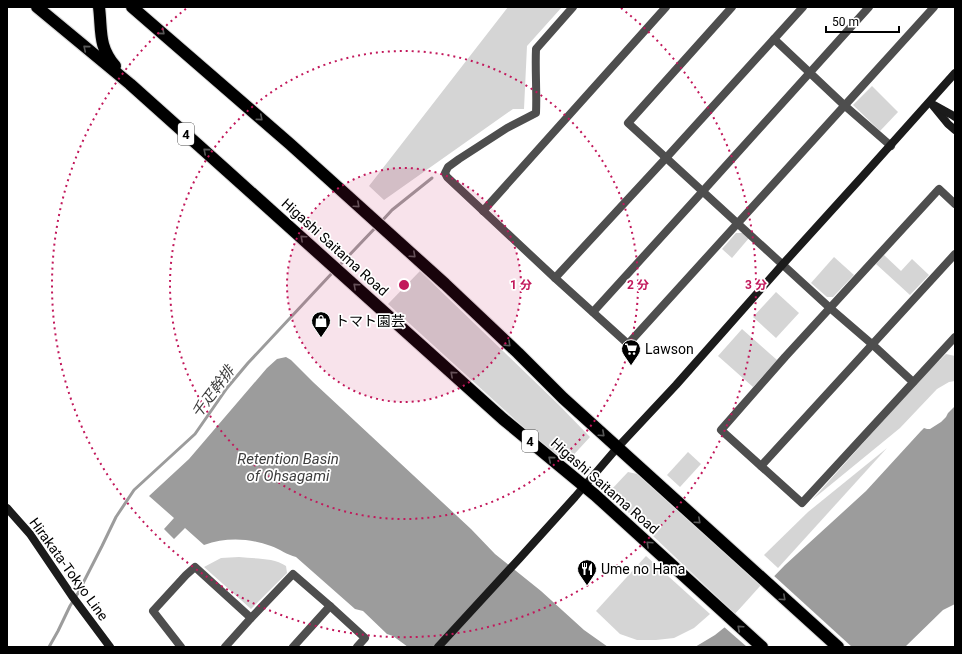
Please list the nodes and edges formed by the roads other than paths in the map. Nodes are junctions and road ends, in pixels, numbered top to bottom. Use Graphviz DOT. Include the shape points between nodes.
graph roads {
  1 [pos="37,7"];
  2 [pos="99,7"];
  3 [pos="132,7"];
  4 [pos="573,7"];
  5 [pos="666,7"];
  6 [pos="732,7"];
  7 [pos="802,7"];
  8 [pos="869,7"];
  9 [pos="934,7"];
  10 [pos="774,39"];
  11 [pos="810,73"];
  12 [pos="955,73"];
  13 [pos="130,84"];
  14 [pos="930,102"];
  15 [pos="844,105"];
  16 [pos="955,117"];
  17 [pos="955,130"];
  18 [pos="891,146"];
  19 [pos="666,158"];
  20 [pos="703,192"];
  21 [pos="955,204"];
  22 [pos="483,211"];
  23 [pos="738,224"];
  24 [pos="955,254"];
  25 [pos="783,264"];
  26 [pos="555,278"];
  27 [pos="830,308"];
  28 [pos="593,312"];
  29 [pos="955,337"];
  30 [pos="872,345"];
  31 [pos="913,382"];
  32 [pos="617,448"];
  33 [pos="761,466"];
  34 [pos="584,486"];
  35 [pos="7,508"];
  36 [pos="330,606"];
  37 [pos="251,618"];
  38 [pos="110,647"];
  39 [pos="182,647"];
  40 [pos="225,647"];
  41 [pos="293,647"];
  42 [pos="357,647"];
  43 [pos="438,647"];
  44 [pos="762,647"];
  45 [pos="838,647"];
  13 -- 1 [label="highway, Higashi Saitama Road / 4, one-way"];
  2 -- 13 [label="highway, 4" via="100,31 106,53"];
  3 -- 32 [label="highway, one-way" via="290,144 445,284"];
  4 -- 22 [label="street" via="536,49 536,113 464,156 448,167 445,173"];
  5 -- 22 [label="street"];
  6 -- 19 [label="street" via="628,123"];
  7 -- 10 [label="street"];
  8 -- 11 [label="street"];
  9 -- 15 [label="street"];
  10 -- 11 [label="street"];
  10 -- 19 [label="street"];
  11 -- 15 [label="street"];
  11 -- 20 [label="street"];
  12 -- 14 [label="street"];
  34 -- 13 [label="highway, Higashi Saitama Road / 4, one-way" via="503,419"];
  14 -- 16 [label="street"];
  14 -- 17 [label="street"];
  14 -- 18 [label="street"];
  15 -- 18 [label="street"];
  15 -- 23 [label="street"];
  18 -- 25 [label="street"];
  19 -- 20 [label="street"];
  19 -- 26 [label="street"];
  20 -- 23 [label="street"];
  20 -- 28 [label="street"];
  21 -- 27 [label="street" via="939,190"];
  22 -- 26 [label="street"];
  23 -- 25 [label="street"];
  23 -- 28 [label="street" via="628,344"];
  24 -- 30 [label="street"];
  25 -- 27 [label="street"];
  25 -- 32 [label="street"];
  26 -- 28 [label="street"];
  27 -- 30 [label="street"];
  27 -- 33 [label="street" via="721,430"];
  29 -- 31 [label="street"];
  30 -- 31 [label="street"];
  30 -- 33 [label="street"];
  31 -- 33 [label="street" via="802,503"];
  32 -- 34 [label="street"];
  32 -- 45 [label="highway, one-way"];
  34 -- 43 [label="street"];
  44 -- 34 [label="highway, Higashi Saitama Road / 4, one-way"];
  35 -- 38 [label="street, Hirakata-Tokyo Line" via="30,534"];
  36 -- 37 [label="street" via="293,574"];
  36 -- 41 [label="street"];
  36 -- 42 [label="street" via="365,638"];
  37 -- 39 [label="street" via="195,567 153,611"];
  37 -- 40 [label="street"];
}
